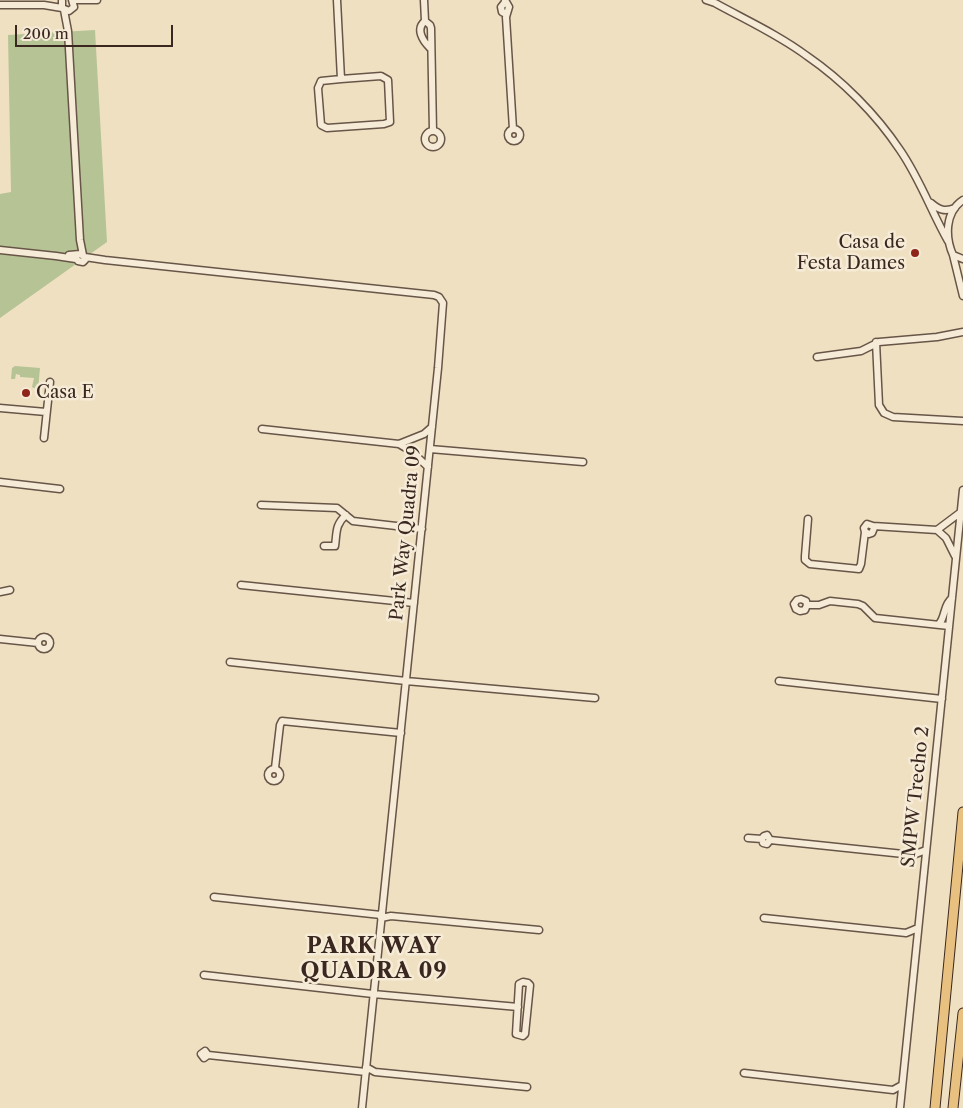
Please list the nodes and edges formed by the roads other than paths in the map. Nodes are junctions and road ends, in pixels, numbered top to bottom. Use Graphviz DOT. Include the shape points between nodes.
graph roads {
  1 [pos="77,0"];
  2 [pos="90,0"];
  3 [pos="97,0"];
  4 [pos="337,0"];
  5 [pos="424,0"];
  6 [pos="706,0"];
  7 [pos="505,1"];
  8 [pos="0,5"];
  9 [pos="63,5"];
  10 [pos="72,5"];
  11 [pos="426,21"];
  12 [pos="68,31"];
  13 [pos="430,48"];
  14 [pos="341,79"];
  15 [pos="513,129"];
  16 [pos="433,131"];
  17 [pos="963,193"];
  18 [pos="930,202"];
  19 [pos="959,204"];
  20 [pos="948,241"];
  21 [pos="0,250"];
  22 [pos="953,255"];
  23 [pos="80,257"];
  24 [pos="963,259"];
  25 [pos="963,296"];
  26 [pos="963,332"];
  27 [pos="876,342"];
  28 [pos="817,357"];
  29 [pos="50,382"];
  30 [pos="0,408"];
  31 [pos="46,412"];
  32 [pos="963,421"];
  33 [pos="432,427"];
  34 [pos="262,429"];
  35 [pos="44,438"];
  36 [pos="413,439"];
  37 [pos="399,444"];
  38 [pos="430,449"];
  39 [pos="411,451"];
  40 [pos="583,462"];
  41 [pos="428,467"];
  42 [pos="0,482"];
  43 [pos="60,489"];
  44 [pos="963,490"];
  45 [pos="261,505"];
  46 [pos="961,512"];
  47 [pos="346,516"];
  48 [pos="808,519"];
  49 [pos="422,529"];
  50 [pos="937,530"];
  51 [pos="324,546"];
  52 [pos="956,560"];
  53 [pos="241,585"];
  54 [pos="10,590"];
  55 [pos="0,592"];
  56 [pos="952,597"];
  57 [pos="414,603"];
  58 [pos="807,605"];
  59 [pos="939,624"];
  60 [pos="949,626"];
  61 [pos="0,639"];
  62 [pos="38,643"];
  63 [pos="230,662"];
  64 [pos="406,681"];
  65 [pos="779,682"];
  66 [pos="595,698"];
  67 [pos="942,699"];
  68 [pos="401,733"];
  69 [pos="275,768"];
  70 [pos="963,812"];
  71 [pos="748,838"];
  72 [pos="926,850"];
  73 [pos="914,855"];
  74 [pos="925,861"];
  75 [pos="214,897"];
  76 [pos="381,915"];
  77 [pos="764,918"];
  78 [pos="918,928"];
  79 [pos="540,930"];
  80 [pos="906,933"];
  81 [pos="917,941"];
  82 [pos="204,975"];
  83 [pos="373,994"];
  84 [pos="518,1007"];
  85 [pos="963,1012"];
  86 [pos="208,1056"];
  87 [pos="366,1072"];
  88 [pos="375,1072"];
  89 [pos="744,1073"];
  90 [pos="902,1085"];
  91 [pos="527,1087"];
  92 [pos="893,1090"];
  93 [pos="901,1098"];
  94 [pos="934,1105"];
  95 [pos="362,1108"];
  96 [pos="900,1108"];
  97 [pos="953,1108"];
  1 -- 2 [label="street"];
  2 -- 3 [label="street"];
  2 -- 10 [label="street"];
  4 -- 14 [label="street"];
  5 -- 11 [label="street"];
  6 -- 18 [label="street" via="777,36 839,82 861,102 900,150"];
  7 -- 15 [label="street" via="509,7 506,14"];
  8 -- 9 [label="street"];
  9 -- 10 [label="street"];
  9 -- 12 [label="street"];
  10 -- 12 [label="street"];
  11 -- 13 [label="street" via="431,28"];
  11 -- 13 [label="street" via="420,28 422,39"];
  12 -- 23 [label="street"];
  13 -- 16 [label="street"];
  14 -- 14 [label="street" via="319,83 323,127 390,122 388,80 381,76"];
  17 -- 19 [label="street"];
  18 -- 19 [label="street" via="941,210 949,210"];
  18 -- 20 [label="street"];
  19 -- 20 [label="street" via="950,220"];
  20 -- 22 [label="street"];
  21 -- 23 [label="street, Park Way Quadra 09"];
  22 -- 24 [label="street"];
  22 -- 25 [label="street"];
  23 -- 33 [label="street, Park Way Quadra 09" via="436,296 444,306"];
  26 -- 27 [label="street"];
  27 -- 28 [label="street" via="862,351"];
  27 -- 32 [label="street" via="879,405 884,413 893,417"];
  29 -- 31 [label="street"];
  30 -- 31 [label="street"];
  31 -- 35 [label="street"];
  33 -- 36 [label="street"];
  33 -- 38 [label="street, Park Way Quadra 09"];
  34 -- 37 [label="street"];
  36 -- 37 [label="street"];
  36 -- 39 [label="street"];
  37 -- 39 [label="street"];
  38 -- 40 [label="street"];
  38 -- 41 [label="street, Park Way Quadra 09"];
  39 -- 41 [label="street"];
  41 -- 49 [label="street, Park Way Quadra 09"];
  42 -- 43 [label="street"];
  44 -- 46 [label="street, SMPW Trecho 2"];
  45 -- 47 [label="street" via="337,508"];
  46 -- 50 [label="street"];
  46 -- 52 [label="street, SMPW Trecho 2"];
  47 -- 49 [label="street" via="358,522"];
  47 -- 51 [label="street" via="337,525 335,546"];
  48 -- 50 [label="street" via="805,560 810,564 859,568 865,532 872,532 873,526"];
  49 -- 57 [label="street, Park Way Quadra 09"];
  50 -- 52 [label="street" via="946,538"];
  52 -- 56 [label="street, SMPW Trecho 2"];
  53 -- 57 [label="street"];
  54 -- 55 [label="street"];
  56 -- 59 [label="street"];
  56 -- 60 [label="street, SMPW Trecho 2"];
  57 -- 64 [label="street, Park Way Quadra 09"];
  58 -- 59 [label="street" via="830,601 860,605 875,618"];
  59 -- 60 [label="street"];
  60 -- 67 [label="street, SMPW Trecho 2"];
  61 -- 62 [label="street"];
  63 -- 64 [label="street"];
  64 -- 66 [label="street"];
  64 -- 68 [label="street, Park Way Quadra 09"];
  65 -- 67 [label="street"];
  67 -- 72 [label="street, SMPW Trecho 2"];
  68 -- 69 [label="street" via="282,721"];
  68 -- 76 [label="street, Park Way Quadra 09"];
  70 -- 94 [label="highway"];
  71 -- 73 [label="street" via="762,839 765,835 770,840"];
  72 -- 73 [label="street"];
  72 -- 74 [label="street, SMPW Trecho 2"];
  73 -- 74 [label="street"];
  74 -- 78 [label="street, SMPW Trecho 2"];
  75 -- 76 [label="street"];
  76 -- 79 [label="street"];
  76 -- 83 [label="street, Park Way Quadra 09"];
  77 -- 80 [label="street"];
  78 -- 80 [label="street"];
  78 -- 81 [label="street, SMPW Trecho 2"];
  80 -- 81 [label="street"];
  81 -- 90 [label="street, SMPW Trecho 2"];
  82 -- 83 [label="street"];
  83 -- 84 [label="street"];
  83 -- 87 [label="street, Park Way Quadra 09"];
  84 -- 84 [label="street" via="520,983 528,982 523,1036 516,1034"];
  85 -- 97 [label="highway"];
  86 -- 87 [label="street"];
  87 -- 88 [label="street"];
  87 -- 88 [label="street"];
  87 -- 95 [label="street, Park Way Quadra 09"];
  88 -- 91 [label="street"];
  89 -- 92 [label="street"];
  90 -- 92 [label="street"];
  90 -- 93 [label="street, SMPW Trecho 2"];
  92 -- 93 [label="street"];
  93 -- 96 [label="street, SMPW Trecho 2"];
}
